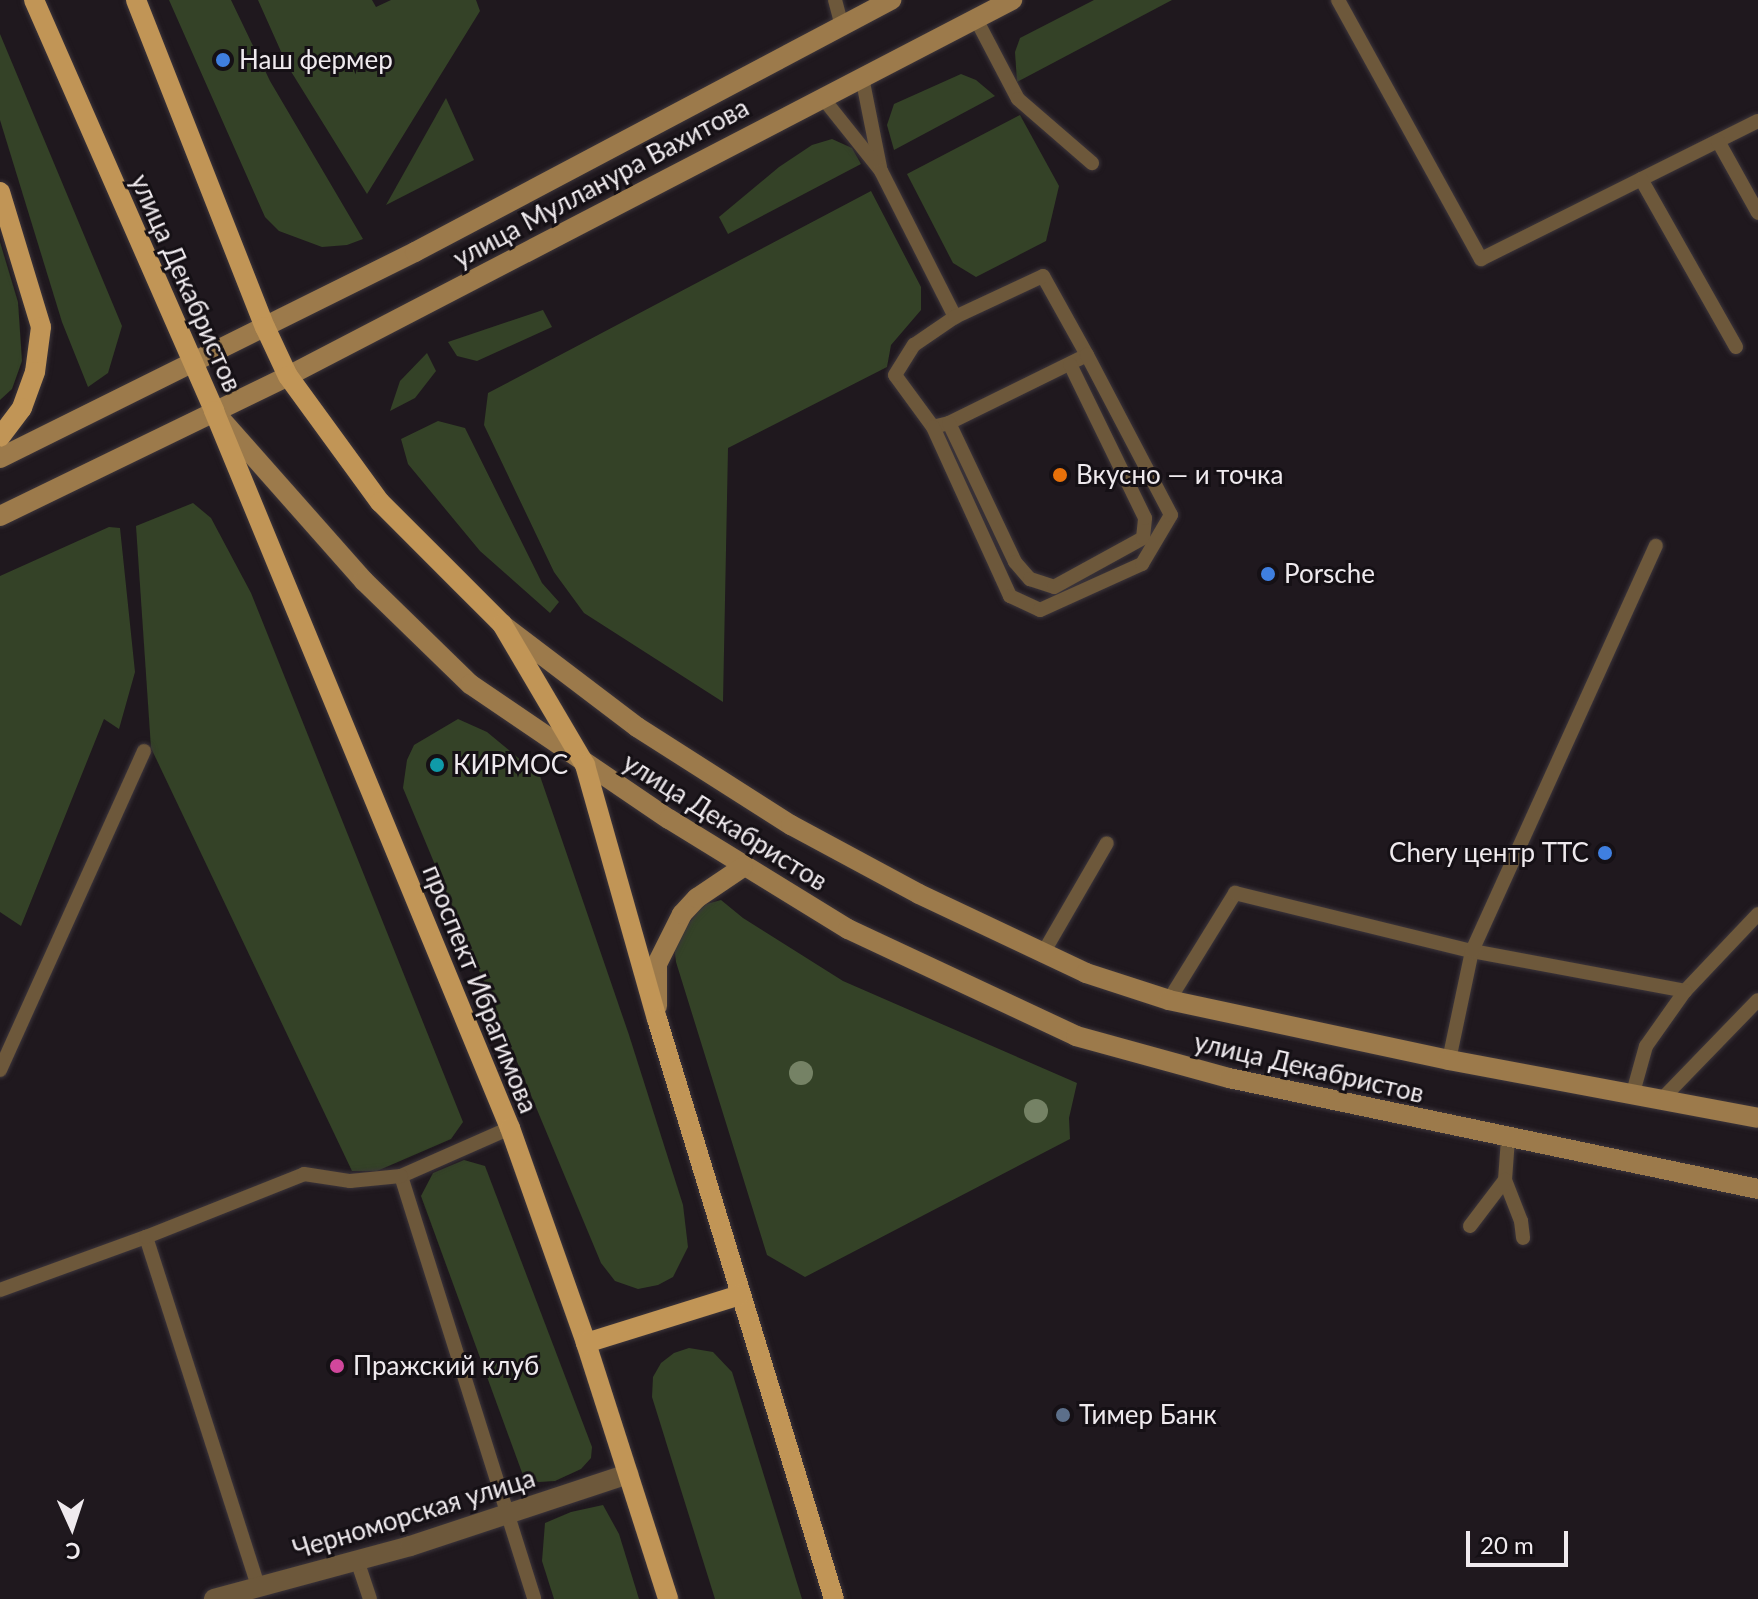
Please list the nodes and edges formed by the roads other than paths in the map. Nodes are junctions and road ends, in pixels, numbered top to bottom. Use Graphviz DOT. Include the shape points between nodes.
graph roads {
  1 [pos="34,0"];
  2 [pos="136,0"];
  3 [pos="835,0"];
  4 [pos="891,0"];
  5 [pos="1012,0"];
  6 [pos="1338,0"];
  7 [pos="869,5"];
  8 [pos="976,19"];
  9 [pos="842,26"];
  10 [pos="862,77"];
  11 [pos="822,97"];
  12 [pos="1758,121"];
  13 [pos="1718,141"];
  14 [pos="1092,163"];
  15 [pos="881,171"];
  16 [pos="1641,179"];
  17 [pos="0,192"];
  18 [pos="1758,213"];
  19 [pos="955,317"];
  20 [pos="265,327"];
  21 [pos="1736,347"];
  22 [pos="1087,355"];
  23 [pos="191,362"];
  24 [pos="1070,364"];
  25 [pos="288,376"];
  26 [pos="214,411"];
  27 [pos="949,423"];
  28 [pos="933,427"];
  29 [pos="0,437"];
  30 [pos="0,458"];
  31 [pos="0,516"];
  32 [pos="1656,546"];
  33 [pos="502,624"];
  34 [pos="144,751"];
  35 [pos="585,765"];
  36 [pos="1107,843"];
  37 [pos="743,867"];
  38 [pos="1758,914"];
  39 [pos="1472,951"];
  40 [pos="1042,955"];
  41 [pos="1685,991"];
  42 [pos="1169,1000"];
  43 [pos="1758,1000"];
  44 [pos="657,1019"];
  45 [pos="1449,1060"];
  46 [pos="0,1070"];
  47 [pos="1632,1096"];
  48 [pos="1661,1100"];
  49 [pos="1758,1118"];
  50 [pos="510,1128"];
  51 [pos="1508,1139"];
  52 [pos="401,1176"];
  53 [pos="1505,1180"];
  54 [pos="1758,1189"];
  55 [pos="1470,1226"];
  56 [pos="146,1237"];
  57 [pos="1523,1238"];
  58 [pos="0,1290"];
  59 [pos="740,1295"];
  60 [pos="586,1343"];
  61 [pos="628,1474"];
  62 [pos="508,1515"];
  63 [pos="357,1560"];
  64 [pos="255,1592"];
  65 [pos="214,1599"];
  66 [pos="370,1599"];
  67 [pos="534,1599"];
  68 [pos="668,1599"];
  69 [pos="834,1599"];
  1 -- 23 [label="main road, улица Декабристов"];
  2 -- 20 [label="main road, улица Декабристов"];
  3 -- 9 [label="lane"];
  4 -- 7 [label="main road, улица Мулланура Вахитова"];
  5 -- 8 [label="main road, улица Мулланура Вахитова"];
  6 -- 16 [label="lane" via="1481,259"];
  7 -- 9 [label="main road, улица Мулланура Вахитова"];
  8 -- 10 [label="main road, улица Мулланура Вахитова"];
  8 -- 14 [label="lane" via="1018,99"];
  9 -- 20 [label="main road, улица Мулланура Вахитова"];
  10 -- 11 [label="main road, улица Мулланура Вахитова"];
  10 -- 15 [label="lane"];
  11 -- 15 [label="lane"];
  11 -- 25 [label="main road, улица Мулланура Вахитова"];
  12 -- 13 [label="lane"];
  13 -- 16 [label="lane"];
  13 -- 18 [label="lane"];
  15 -- 19 [label="lane"];
  16 -- 21 [label="lane"];
  17 -- 29 [label="main road" via="41,327 35,372 22,408"];
  19 -- 22 [label="lane" via="1043,276"];
  19 -- 28 [label="lane" via="914,345 895,375"];
  20 -- 23 [label="main road, улица Мулланура Вахитова"];
  20 -- 25 [label="main road, улица Декабристов"];
  22 -- 24 [label="lane"];
  22 -- 28 [label="lane" via="1171,515 1142,564 1040,610 1010,596"];
  23 -- 26 [label="main road, улица Декабристов"];
  23 -- 30 [label="main road, улица Мулланура Вахитова"];
  24 -- 27 [label="lane"];
  24 -- 27 [label="lane" via="1145,518 1143,538 1054,587 1030,579 1015,562"];
  25 -- 26 [label="main road, улица Мулланура Вахитова"];
  25 -- 33 [label="main road, улица Декабристов" via="380,502"];
  26 -- 31 [label="main road, улица Мулланура Вахитова"];
  26 -- 35 [label="main road, улица Декабристов" via="364,581 439,655 470,684"];
  26 -- 50 [label="main road, проспект Ибрагимова"];
  27 -- 28 [label="lane"];
  32 -- 39 [label="lane"];
  33 -- 35 [label="main road"];
  33 -- 40 [label="main road, улица Декабристов" via="637,727 791,825"];
  34 -- 46 [label="lane"];
  35 -- 37 [label="main road, улица Декабристов"];
  35 -- 44 [label="main road"];
  36 -- 40 [label="lane"];
  37 -- 44 [label="main road" via="682,914 657,964"];
  37 -- 51 [label="main road, улица Декабристов" via="848,929 1076,1036 1229,1078"];
  38 -- 41 [label="lane"];
  39 -- 41 [label="lane"];
  39 -- 42 [label="lane" via="1235,893"];
  39 -- 45 [label="lane"];
  40 -- 42 [label="main road, улица Декабристов"];
  41 -- 47 [label="lane" via="1646,1046"];
  42 -- 45 [label="main road, улица Декабристов"];
  43 -- 48 [label="lane"];
  44 -- 59 [label="main road"];
  45 -- 47 [label="main road, улица Декабристов"];
  47 -- 48 [label="main road, улица Декабристов"];
  48 -- 49 [label="main road, улица Декабристов"];
  50 -- 52 [label="lane"];
  50 -- 60 [label="main road, проспект Ибрагимова"];
  51 -- 53 [label="lane"];
  51 -- 54 [label="main road, улица Декабристов"];
  52 -- 56 [label="lane" via="350,1181 304,1174"];
  52 -- 62 [label="lane"];
  53 -- 55 [label="lane"];
  53 -- 57 [label="lane"];
  56 -- 58 [label="lane"];
  56 -- 64 [label="lane"];
  59 -- 60 [label="main road"];
  59 -- 69 [label="main road"];
  60 -- 61 [label="main road, проспект Ибрагимова"];
  61 -- 62 [label="street, Черноморская улица"];
  61 -- 68 [label="main road, проспект Ибрагимова"];
  62 -- 63 [label="street, Черноморская улица"];
  62 -- 67 [label="lane"];
  63 -- 64 [label="street, Черноморская улица"];
  63 -- 66 [label="lane"];
  64 -- 65 [label="street, Черноморская улица"];
}
